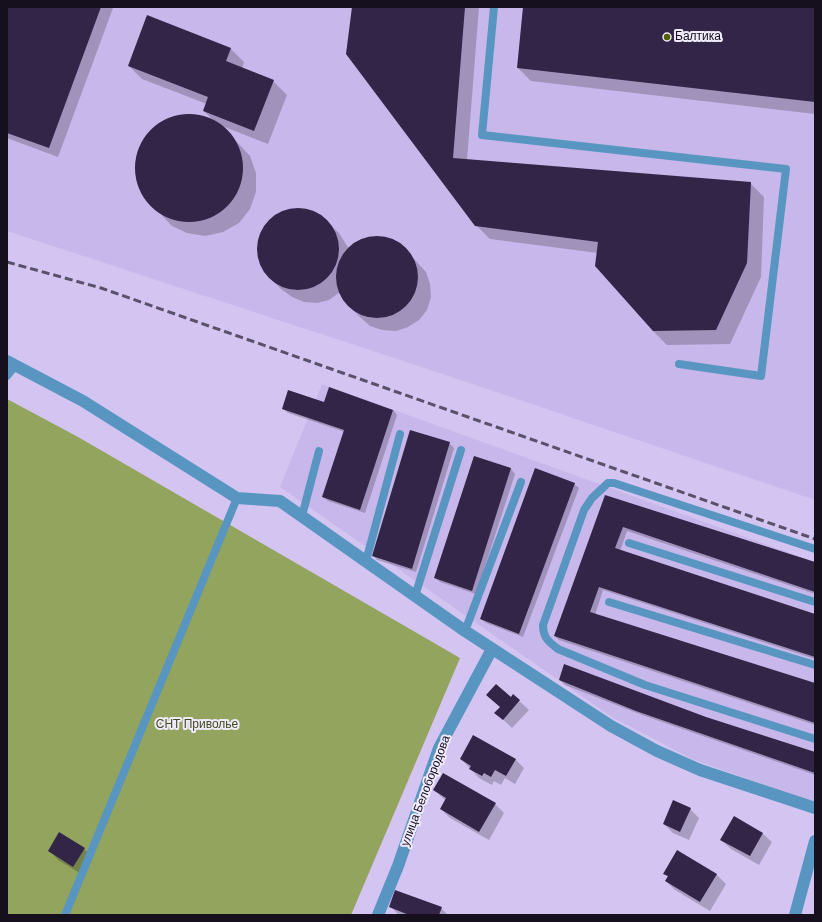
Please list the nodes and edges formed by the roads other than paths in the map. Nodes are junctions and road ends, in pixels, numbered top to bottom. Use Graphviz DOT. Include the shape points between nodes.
graph roads {
  1 [pos="494,7"];
  2 [pos="11,363"];
  3 [pos="679,364"];
  4 [pos="7,376"];
  5 [pos="400,434"];
  6 [pos="461,450"];
  7 [pos="319,451"];
  8 [pos="521,482"];
  9 [pos="237,498"];
  10 [pos="302,516"];
  11 [pos="628,543"];
  12 [pos="815,548"];
  13 [pos="366,561"];
  14 [pos="415,596"];
  15 [pos="609,602"];
  16 [pos="815,602"];
  17 [pos="466,631"];
  18 [pos="492,649"];
  19 [pos="815,665"];
  20 [pos="815,739"];
  21 [pos="815,808"];
  22 [pos="815,841"];
  23 [pos="65,915"];
  24 [pos="378,915"];
  25 [pos="795,915"];
  1 -- 3 [label="lane" via="482,135 786,169 761,376"];
  2 -- 4 [label="lane"];
  2 -- 9 [label="street" via="83,401"];
  5 -- 13 [label="lane"];
  6 -- 14 [label="lane"];
  7 -- 10 [label="lane"];
  8 -- 17 [label="lane"];
  9 -- 10 [label="street" via="280,501"];
  9 -- 23 [label="lane"];
  10 -- 13 [label="street"];
  11 -- 16 [label="lane"];
  12 -- 20 [label="lane" via="608,483 584,510 543,626 546,640 558,649 645,685"];
  13 -- 14 [label="street"];
  14 -- 17 [label="street"];
  15 -- 19 [label="lane"];
  17 -- 18 [label="street"];
  18 -- 21 [label="street" via="656,752 700,770"];
  18 -- 24 [label="street, улица Белобородова" via="439,748"];
  22 -- 25 [label="street"];
}
